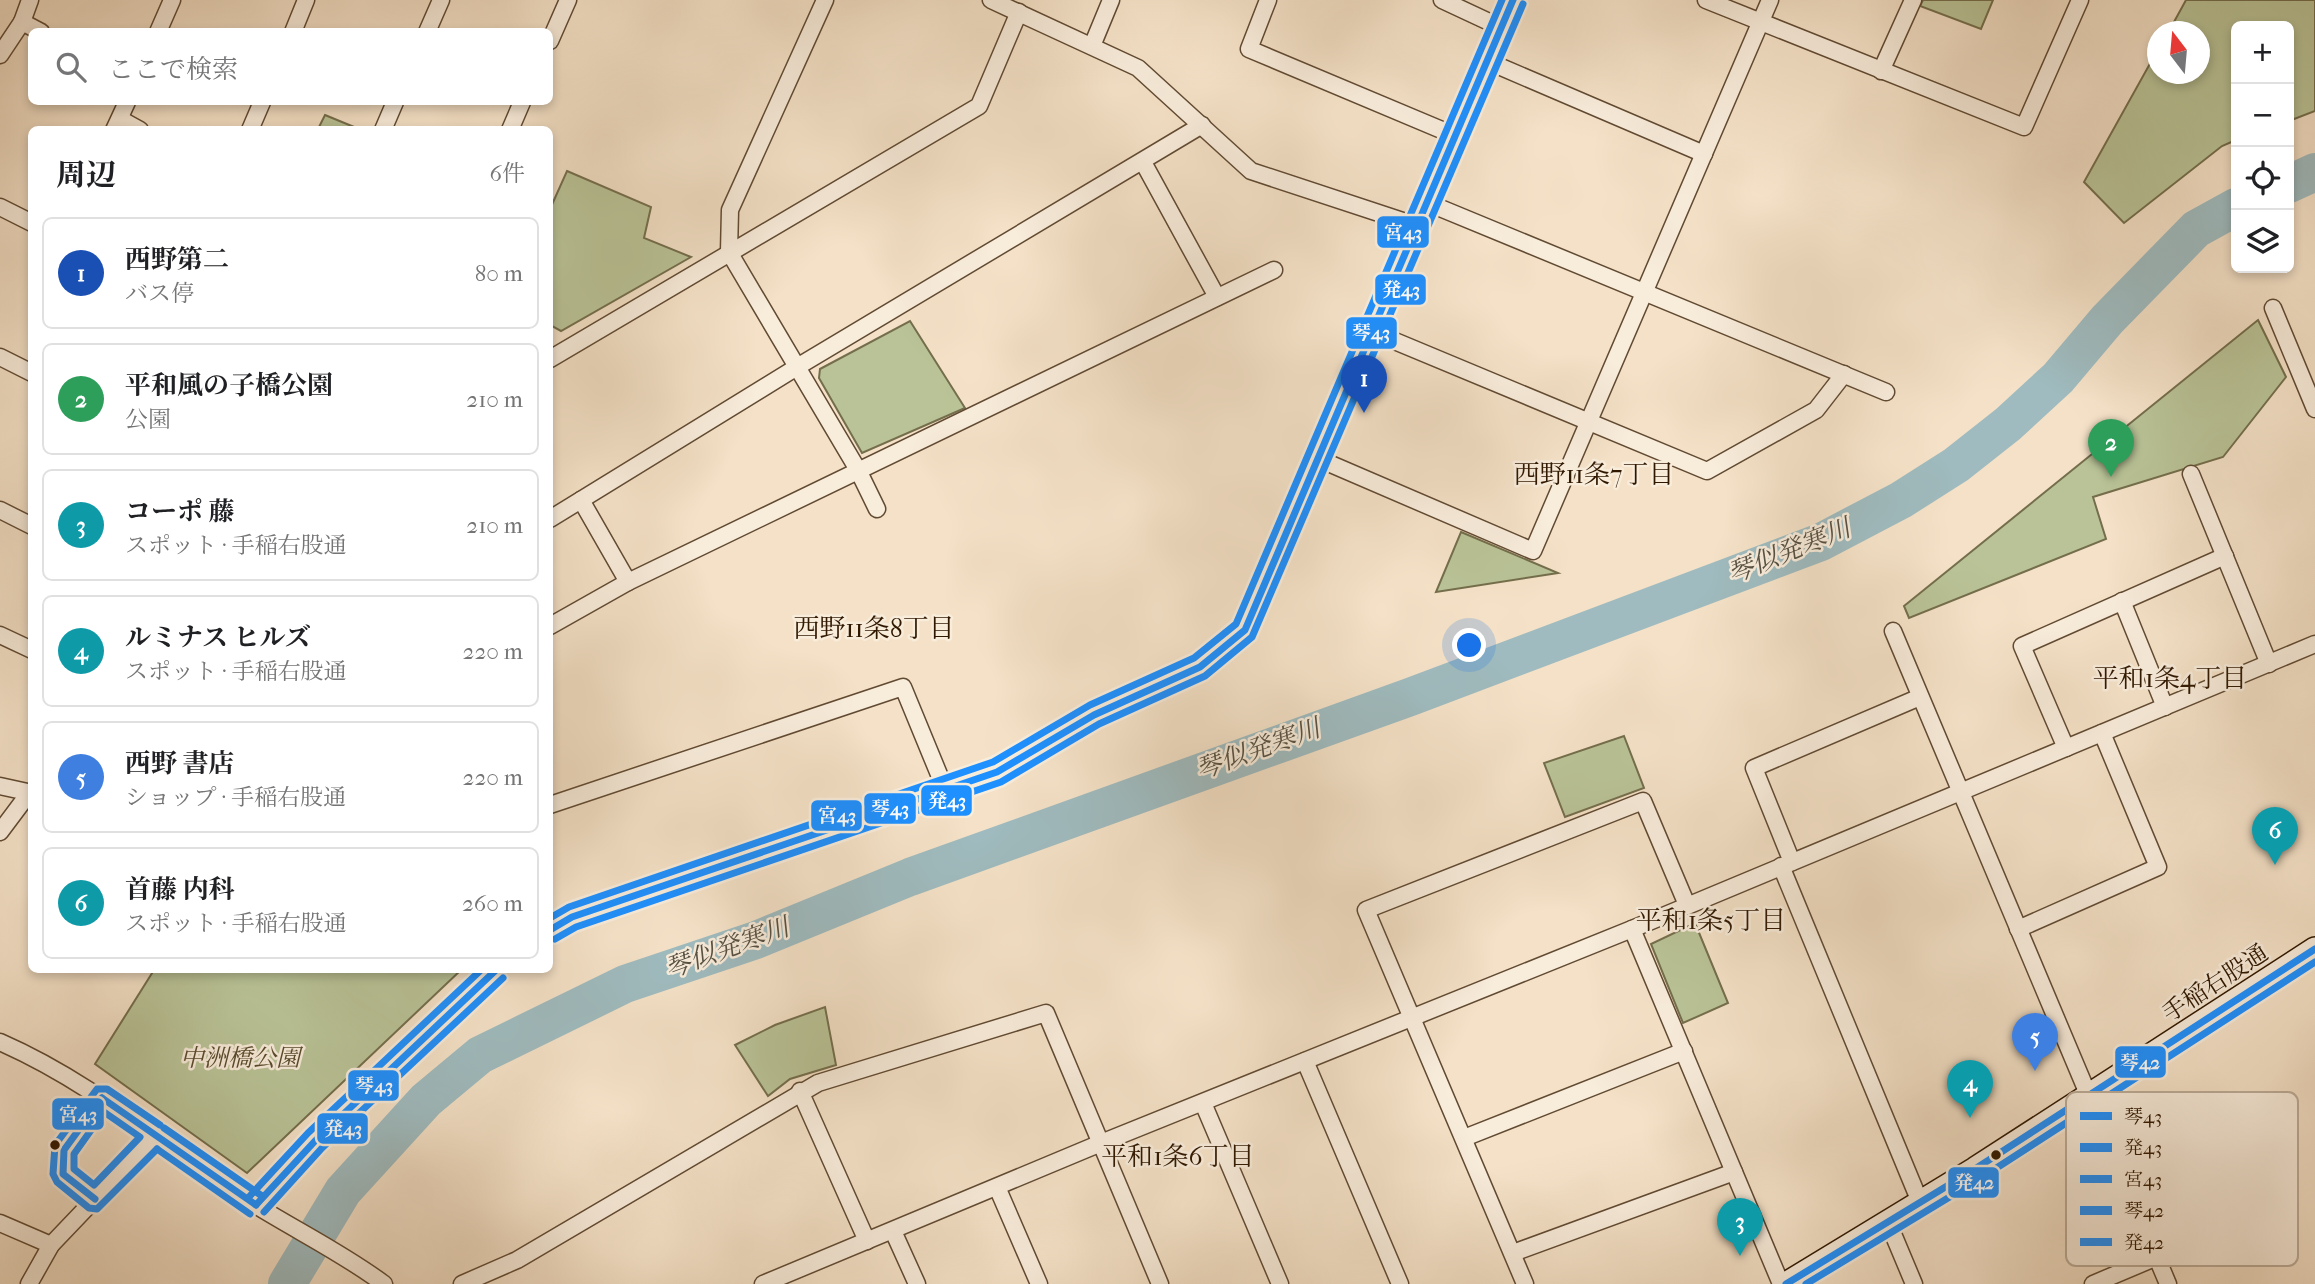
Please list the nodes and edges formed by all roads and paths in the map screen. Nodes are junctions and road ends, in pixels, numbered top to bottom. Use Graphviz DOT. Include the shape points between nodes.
graph roads {
  1 [pos="30,0"];
  2 [pos="172,0"];
  3 [pos="306,0"];
  4 [pos="441,0"];
  5 [pos="568,0"];
  6 [pos="825,0"];
  7 [pos="991,0"];
  8 [pos="1111,0"];
  9 [pos="1268,0"];
  10 [pos="1443,0"];
  11 [pos="1514,0"];
  12 [pos="1706,0"];
  13 [pos="1770,0"];
  14 [pos="1913,0"];
  15 [pos="2080,0"];
  16 [pos="1019,12"];
  17 [pos="22,22"];
  18 [pos="1760,23"];
  19 [pos="33,28"];
  20 [pos="160,28"];
  21 [pos="295,28"];
  22 [pos="429,28"];
  23 [pos="1502,28"];
  24 [pos="553,34"];
  25 [pos="1092,46"];
  26 [pos="0,55"];
  27 [pos="1487,61"];
  28 [pos="1881,71"];
  29 [pos="126,105"];
  30 [pos="261,105"];
  31 [pos="394,105"];
  32 [pos="521,105"];
  33 [pos="117,124"];
  34 [pos="1202,125"];
  35 [pos="252,126"];
  36 [pos="385,126"];
  37 [pos="512,126"];
  38 [pos="1456,136"];
  39 [pos="1704,154"];
  40 [pos="1143,162"];
  41 [pos="1428,202"];
  42 [pos="0,207"];
  43 [pos="28,221"];
  44 [pos="1418,226"];
  45 [pos="729,252"];
  46 [pos="1274,270"];
  47 [pos="1644,293"];
  48 [pos="1217,297"];
  49 [pos="2273,308"];
  50 [pos="1373,331"];
  51 [pos="553,342"];
  52 [pos="566,349"];
  53 [pos="0,357"];
  54 [pos="553,357"];
  55 [pos="797,367"];
  56 [pos="28,371"];
  57 [pos="1844,374"];
  58 [pos="1886,392"];
  59 [pos="2313,400"];
  60 [pos="1589,420"];
  61 [pos="1319,459"];
  62 [pos="858,470"];
  63 [pos="2191,474"];
  64 [pos="581,500"];
  65 [pos="877,509"];
  66 [pos="0,510"];
  67 [pos="553,517"];
  68 [pos="28,524"];
  69 [pos="2225,556"];
  70 [pos="628,582"];
  71 [pos="2122,601"];
  72 [pos="553,624"];
  73 [pos="1893,631"];
  74 [pos="0,635"];
  75 [pos="2315,644"];
  76 [pos="28,648"];
  77 [pos="2269,664"];
  78 [pos="1920,696"];
  79 [pos="2165,707"];
  80 [pos="2102,733"];
  81 [pos="2066,748"];
  82 [pos="0,786"];
  83 [pos="944,789"];
  84 [pos="28,792"];
  85 [pos="1959,792"];
  86 [pos="28,797"];
  87 [pos="553,804"];
  88 [pos="0,832"];
  89 [pos="1787,864"];
  90 [pos="1687,905"];
  91 [pos="553,928"];
  92 [pos="1632,929"];
  93 [pos="2018,929"];
  94 [pos="2315,949"];
  95 [pos="493,973"];
  96 [pos="1411,1017"];
  97 [pos="0,1042"];
  98 [pos="1684,1051"];
  99 [pos="1305,1061"];
  100 [pos="800,1091"];
  101 [pos="2088,1092"];
  102 [pos="2096,1092"];
  103 [pos="1203,1103"];
  104 [pos="2066,1111"];
  105 [pos="156,1135"];
  106 [pos="1464,1138"];
  107 [pos="1101,1143"];
  108 [pos="1734,1172"];
  109 [pos="997,1187"];
  110 [pos="1920,1202"];
  111 [pos="256,1205"];
  112 [pos="1888,1222"];
  113 [pos="0,1223"];
  114 [pos="893,1231"];
  115 [pos="867,1241"];
  116 [pos="51,1245"];
  117 [pos="1513,1253"];
  118 [pos="2136,1266"];
  119 [pos="2161,1266"];
  120 [pos="29,1284"];
  121 [pos="384,1284"];
  122 [pos="461,1284"];
  123 [pos="763,1284"];
  124 [pos="917,1284"];
  125 [pos="1039,1284"];
  126 [pos="1160,1284"];
  127 [pos="1280,1284"];
  128 [pos="1400,1284"];
  129 [pos="1525,1284"];
  130 [pos="1781,1284"];
  131 [pos="1787,1284"];
  132 [pos="1914,1284"];
  133 [pos="2093,1284"];
  134 [pos="2168,1284"];
  1 -- 17 [label="street"];
  2 -- 20 [label="street"];
  3 -- 21 [label="street"];
  4 -- 22 [label="street"];
  5 -- 24 [label="street"];
  6 -- 45 [label="street" via="730,210"];
  7 -- 16 [label="street"];
  8 -- 25 [label="street"];
  9 -- 38 [label="street" via="1249,49"];
  10 -- 23 [label="street"];
  11 -- 23 [label="street"];
  12 -- 18 [label="street"];
  13 -- 18 [label="street"];
  14 -- 28 [label="street"];
  15 -- 28 [label="street" via="2024,127"];
  16 -- 25 [label="street"];
  16 -- 45 [label="street" via="979,106"];
  17 -- 19 [label="street"];
  17 -- 26 [label="street"];
  18 -- 28 [label="street"];
  18 -- 39 [label="street"];
  23 -- 27 [label="street"];
  25 -- 34 [label="street" via="1138,68"];
  27 -- 38 [label="street"];
  27 -- 39 [label="street"];
  29 -- 33 [label="street"];
  30 -- 35 [label="street"];
  31 -- 36 [label="street"];
  32 -- 37 [label="street"];
  34 -- 40 [label="street"];
  34 -- 44 [label="street" via="1251,172"];
  38 -- 41 [label="street"];
  39 -- 47 [label="street"];
  40 -- 48 [label="street"];
  40 -- 55 [label="street"];
  41 -- 44 [label="street"];
  41 -- 47 [label="street"];
  42 -- 43 [label="street"];
  44 -- 50 [label="street"];
  45 -- 52 [label="street"];
  45 -- 55 [label="street"];
  46 -- 48 [label="street"];
  47 -- 57 [label="street"];
  47 -- 60 [label="street"];
  48 -- 62 [label="street"];
  49 -- 59 [label="street"];
  50 -- 60 [label="street"];
  50 -- 61 [label="street"];
  51 -- 52 [label="street"];
  52 -- 54 [label="street"];
  53 -- 56 [label="street"];
  55 -- 62 [label="street"];
  55 -- 64 [label="street"];
  57 -- 58 [label="street"];
  57 -- 60 [label="street" via="1816,410 1707,471"];
  60 -- 61 [label="street" via="1533,551"];
  61 -- 83 [label="street" via="1245,631 1200,667 1094,715 997,772"];
  62 -- 65 [label="street"];
  62 -- 70 [label="street"];
  63 -- 69 [label="street"];
  64 -- 67 [label="street"];
  64 -- 70 [label="street"];
  66 -- 68 [label="street"];
  69 -- 71 [label="street"];
  69 -- 77 [label="street"];
  70 -- 72 [label="street"];
  71 -- 79 [label="street"];
  71 -- 81 [label="street" via="2022,646"];
  73 -- 78 [label="street"];
  74 -- 76 [label="street"];
  75 -- 77 [label="street"];
  77 -- 79 [label="street"];
  78 -- 85 [label="street"];
  78 -- 89 [label="street" via="1754,768"];
  79 -- 80 [label="street"];
  80 -- 81 [label="street"];
  80 -- 93 [label="street" via="2158,867"];
  81 -- 85 [label="street"];
  82 -- 84 [label="street"];
  83 -- 87 [label="street" via="903,687"];
  83 -- 91 [label="street" via="572,917"];
  85 -- 89 [label="street"];
  85 -- 93 [label="street"];
  86 -- 88 [label="street"];
  89 -- 90 [label="street"];
  89 -- 110 [label="street"];
  90 -- 92 [label="street"];
  90 -- 96 [label="street" via="1643,800 1366,910"];
  92 -- 96 [label="street"];
  92 -- 98 [label="street"];
  93 -- 101 [label="street"];
  94 -- 102 [label="street, 手稲右股通"];
  95 -- 111 [label="street" via="315,1141"];
  96 -- 99 [label="street"];
  96 -- 106 [label="street"];
  97 -- 105 [label="street" via="94,1092"];
  98 -- 106 [label="street"];
  98 -- 108 [label="street"];
  99 -- 103 [label="street"];
  99 -- 128 [label="street"];
  100 -- 107 [label="street" via="1046,1013"];
  100 -- 115 [label="street"];
  100 -- 122 [label="street" via="517,1260"];
  103 -- 107 [label="street"];
  103 -- 127 [label="street"];
  104 -- 110 [label="street, 手稲右股通"];
  105 -- 111 [label="street"];
  105 -- 116 [label="street"];
  106 -- 117 [label="street"];
  107 -- 109 [label="street"];
  107 -- 126 [label="street"];
  108 -- 117 [label="street"];
  108 -- 130 [label="street"];
  109 -- 114 [label="street"];
  109 -- 125 [label="street"];
  110 -- 112 [label="street, 手稲右股通"];
  111 -- 121 [label="street"];
  112 -- 131 [label="street, 手稲右股通"];
  112 -- 132 [label="street"];
  113 -- 116 [label="street"];
  114 -- 115 [label="street"];
  114 -- 124 [label="street"];
  115 -- 123 [label="street"];
  116 -- 120 [label="street"];
  117 -- 129 [label="street"];
  118 -- 133 [label="street"];
  119 -- 134 [label="street"];
}
